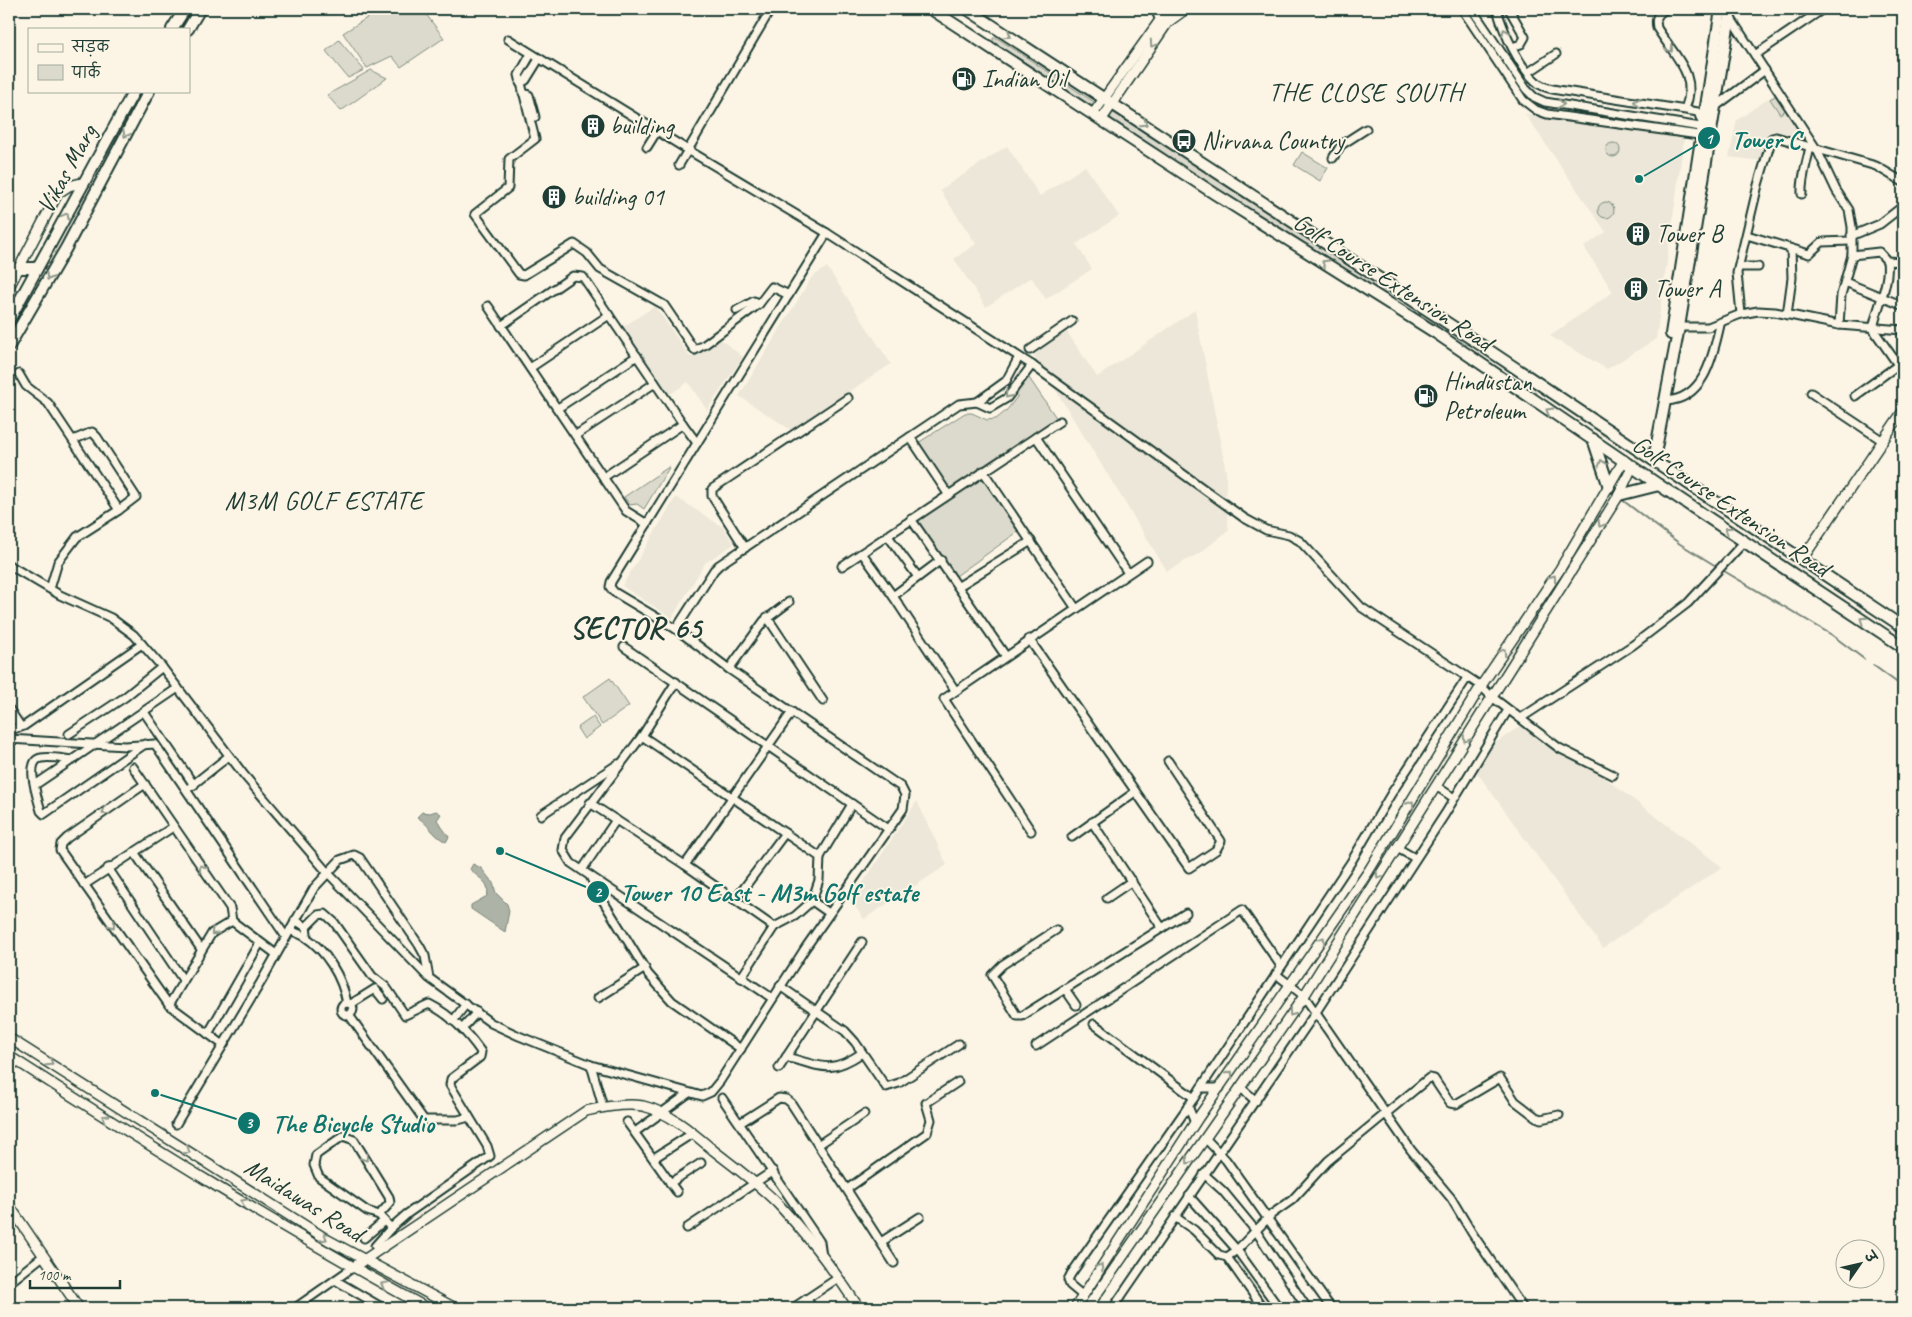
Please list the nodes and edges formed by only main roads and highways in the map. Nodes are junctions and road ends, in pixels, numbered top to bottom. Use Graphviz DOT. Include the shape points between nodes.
graph roads {
  1 [pos="185,9"];
  2 [pos="200,9"];
  3 [pos="931,9"];
  4 [pos="967,9"];
  5 [pos="1727,11"];
  6 [pos="173,28"];
  7 [pos="189,28"];
  8 [pos="133,92"];
  9 [pos="148,92"];
  10 [pos="1707,130"];
  11 [pos="14,268"];
  12 [pos="37,268"];
  13 [pos="10,312"];
  14 [pos="1676,327"];
  15 [pos="1478,343"];
  16 [pos="9,346"];
  17 [pos="1470,357"];
  18 [pos="1582,412"];
  19 [pos="1571,425"];
  20 [pos="1593,439"];
  21 [pos="1651,457"];
  22 [pos="1659,485"];
  23 [pos="1609,487"];
  24 [pos="1619,496"];
  25 [pos="1777,541"];
  26 [pos="1767,556"];
  27 [pos="1903,627"];
  28 [pos="1903,647"];
  1 -- 6 [label="main road"];
  2 -- 7 [label="main road"];
  17 -- 3 [label="main road, Golf Course Extension Road, one-way"];
  4 -- 15 [label="main road, Golf Course Extension Road, one-way"];
  5 -- 10 [label="main road"];
  5 -- 10 [label="main road" via="1715,107"];
  12 -- 8 [label="main road, Vikas Marg, one-way"];
  9 -- 16 [label="main road, one-way" via="66,248"];
  10 -- 14 [label="main road"];
  11 -- 12 [label="main road"];
  12 -- 13 [label="main road, Vikas Marg"];
  14 -- 21 [label="main road"];
  14 -- 21 [label="main road" via="1666,401"];
  15 -- 17 [label="main road"];
  15 -- 18 [label="main road, Golf Course Extension Road"];
  19 -- 17 [label="main road, Golf Course Extension Road, one-way"];
  18 -- 19 [label="main road"];
  18 -- 21 [label="main road, Golf Course Extension Road"];
  19 -- 20 [label="main road, Golf Course Extension Road"];
  20 -- 22 [label="main road, Golf Course Extension Road"];
  23 -- 20 [label="main road, one-way"];
  21 -- 25 [label="main road, Golf Course Extension Road"];
  22 -- 24 [label="main road"];
  26 -- 22 [label="main road, Golf Course Extension Road, one-way"];
  25 -- 26 [label="main road"];
  25 -- 27 [label="main road, Golf Course Extension Road"];
  28 -- 26 [label="main road, Golf Course Extension Road, one-way"];
}
